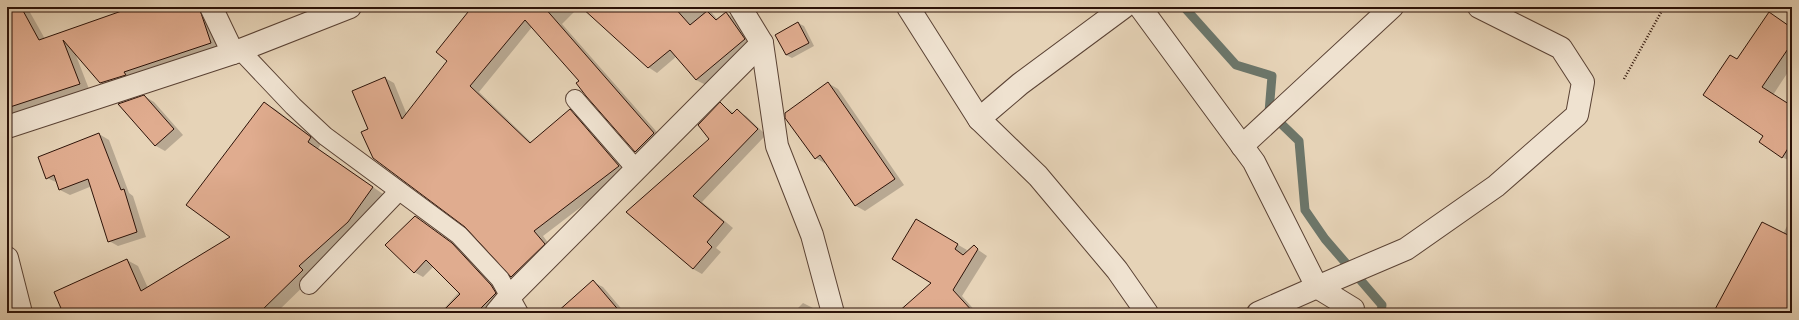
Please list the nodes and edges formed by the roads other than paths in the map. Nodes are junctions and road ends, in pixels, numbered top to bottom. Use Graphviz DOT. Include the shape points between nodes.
graph roads {
  1 [pos="211,7"];
  2 [pos="350,7"];
  3 [pos="740,7"];
  4 [pos="908,7"];
  5 [pos="1124,7"];
  6 [pos="1140,7"];
  7 [pos="1392,7"];
  8 [pos="1479,7"];
  9 [pos="762,44"];
  10 [pos="236,52"];
  11 [pos="574,99"];
  12 [pos="979,119"];
  13 [pos="7,127"];
  14 [pos="1242,146"];
  15 [pos="636,169"];
  16 [pos="399,190"];
  17 [pos="7,258"];
  18 [pos="309,285"];
  19 [pos="1318,287"];
  20 [pos="514,305"];
  21 [pos="21,313"];
  22 [pos="496,313"];
  23 [pos="833,313"];
  24 [pos="1147,313"];
  25 [pos="1258,313"];
  26 [pos="1353,313"];
  1 -- 10 [label="street"];
  2 -- 10 [label="street"];
  3 -- 9 [label="street"];
  4 -- 12 [label="street"];
  5 -- 12 [label="street" via="1020,84"];
  6 -- 14 [label="street"];
  7 -- 14 [label="street"];
  8 -- 19 [label="street" via="1561,48 1583,82 1577,115 1496,186 1406,249"];
  9 -- 15 [label="street"];
  9 -- 23 [label="street" via="777,146 812,234"];
  10 -- 13 [label="street"];
  10 -- 16 [label="lane" via="325,136"];
  11 -- 15 [label="lane"];
  12 -- 24 [label="street" via="1038,176 1117,270"];
  14 -- 19 [label="street" via="1254,162"];
  15 -- 20 [label="street"];
  16 -- 18 [label="lane"];
  16 -- 20 [label="lane" via="459,235 500,279"];
  17 -- 21 [label="street"];
  19 -- 25 [label="street"];
  19 -- 26 [label="street" via="1352,309"];
  20 -- 22 [label="street"];
}
